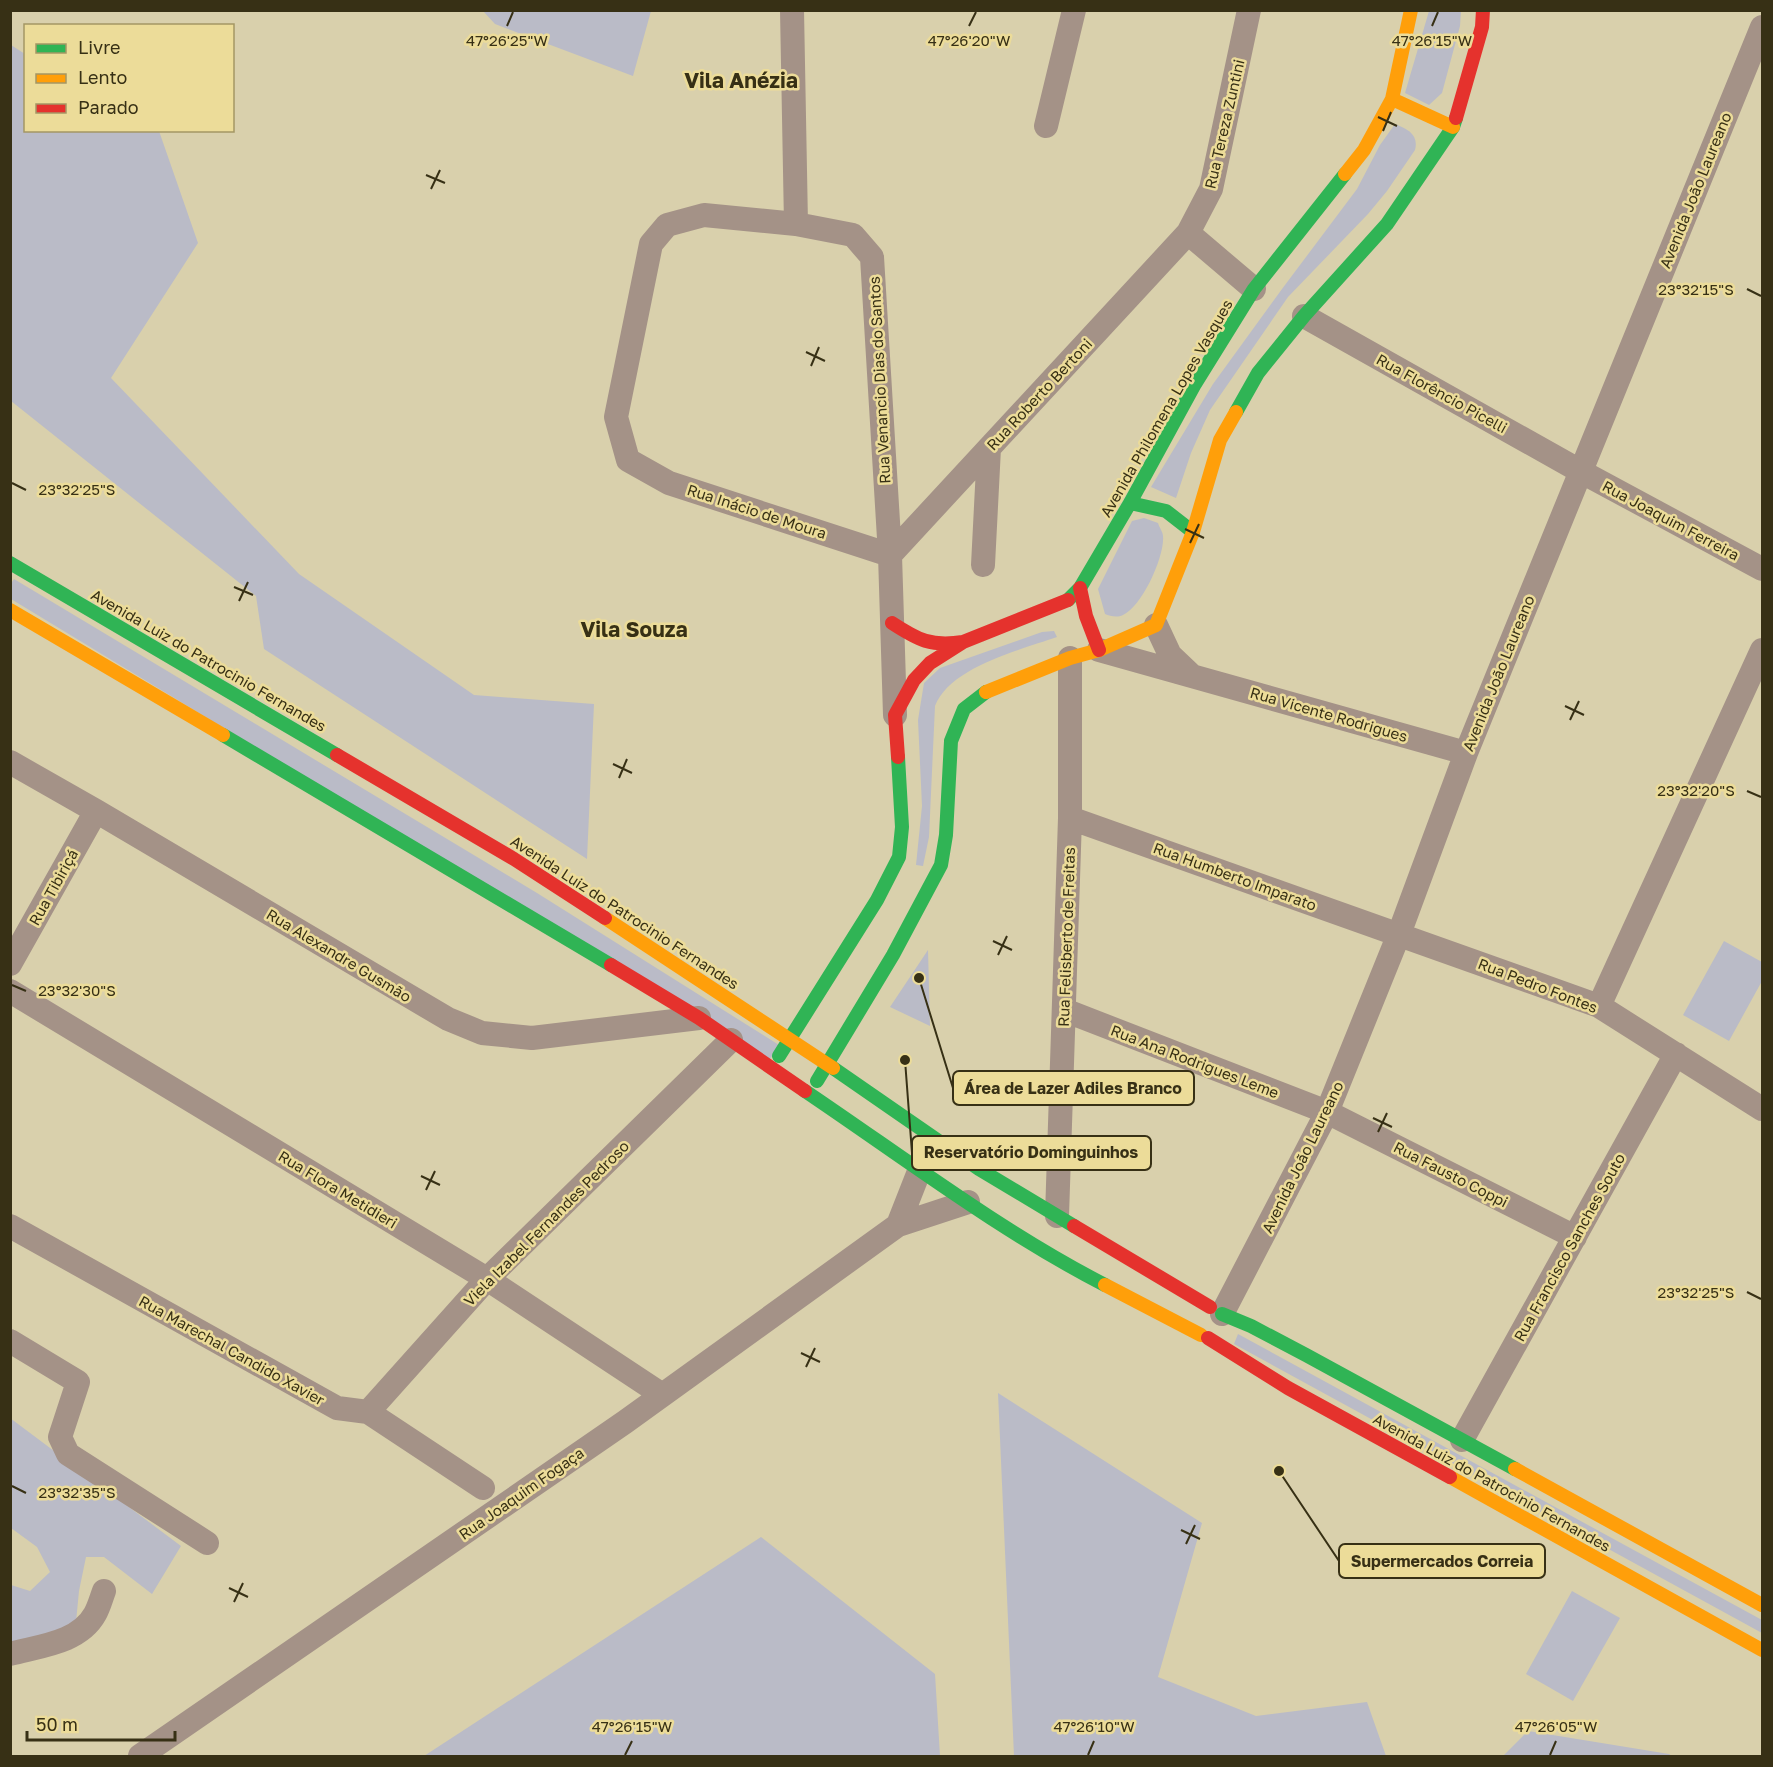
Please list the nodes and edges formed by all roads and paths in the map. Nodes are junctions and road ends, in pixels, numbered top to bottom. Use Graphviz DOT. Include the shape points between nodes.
graph roads {
  1 [pos="792,10"];
  2 [pos="1074,10"];
  3 [pos="1249,10"];
  4 [pos="1411,10"];
  5 [pos="1483,10"];
  6 [pos="1762,27"];
  7 [pos="1392,99"];
  8 [pos="1046,126"];
  9 [pos="1453,127"];
  10 [pos="796,224"];
  11 [pos="1188,233"];
  12 [pos="1254,289"];
  13 [pos="1304,316"];
  14 [pos="989,448"];
  15 [pos="628,460"];
  16 [pos="1580,471"];
  17 [pos="1130,502"];
  18 [pos="1193,532"];
  19 [pos="890,555"];
  20 [pos="10,563"];
  21 [pos="983,565"];
  22 [pos="1762,569"];
  23 [pos="1080,588"];
  24 [pos="10,610"];
  25 [pos="892,623"];
  26 [pos="1156,625"];
  27 [pos="963,642"];
  28 [pos="1099,650"];
  29 [pos="1762,650"];
  30 [pos="1070,653"];
  31 [pos="1192,675"];
  32 [pos="895,715"];
  33 [pos="1466,753"];
  34 [pos="10,762"];
  35 [pos="96,811"];
  36 [pos="1070,818"];
  37 [pos="1399,934"];
  38 [pos="10,964"];
  39 [pos="10,991"];
  40 [pos="1599,1006"];
  41 [pos="1064,1010"];
  42 [pos="699,1018"];
  43 [pos="790,1038"];
  44 [pos="731,1040"];
  45 [pos="1676,1054"];
  46 [pos="827,1064"];
  47 [pos="772,1067"];
  48 [pos="809,1093"];
  49 [pos="1762,1108"];
  50 [pos="1327,1112"];
  51 [pos="920,1169"];
  52 [pos="968,1202"];
  53 [pos="1057,1216"];
  54 [pos="898,1225"];
  55 [pos="10,1226"];
  56 [pos="1575,1237"];
  57 [pos="487,1279"];
  58 [pos="1215,1326"];
  59 [pos="10,1341"];
  60 [pos="661,1394"];
  61 [pos="368,1412"];
  62 [pos="1462,1440"];
  63 [pos="483,1488"];
  64 [pos="207,1543"];
  65 [pos="104,1592"];
  66 [pos="1762,1605"];
  67 [pos="1762,1650"];
  68 [pos="10,1654"];
  69 [pos="140,1756"];
  1 -- 10 [label="street"];
  2 -- 8 [label="street"];
  3 -- 11 [label="street, Rua Tereza Zuntini" via="1211,189"];
  4 -- 7 [label="main road, Avenida Philomena Lopes Vasques"];
  5 -- 9 [label="main road" via="1482,27"];
  6 -- 16 [label="street, Avenida João Laureano"];
  7 -- 9 [label="main road"];
  7 -- 12 [label="main road, Avenida Philomena Lopes Vasques" via="1364,150"];
  9 -- 13 [label="main road" via="1387,225"];
  10 -- 15 [label="street, Rua Venancio Dias do Santos" via="704,215 668,225 651,244 616,417"];
  10 -- 19 [label="street, Rua Venancio Dias do Santos" via="853,235 872,257"];
  11 -- 12 [label="street"];
  11 -- 14 [label="street, Rua Roberto Bertoni"];
  12 -- 17 [label="main road, Avenida Philomena Lopes Vasques" via="1195,384"];
  13 -- 16 [label="street, Rua Florêncio Picelli"];
  13 -- 18 [label="main road" via="1258,373 1220,440"];
  14 -- 19 [label="street, Rua Roberto Bertoni"];
  14 -- 21 [label="street"];
  15 -- 19 [label="street, Rua Inácio de Moura" via="669,483"];
  16 -- 22 [label="street, Rua Joaquim Ferreira"];
  16 -- 33 [label="street, Avenida João Laureano"];
  17 -- 18 [label="main road" via="1166,511"];
  17 -- 23 [label="main road, Avenida Philomena Lopes Vasques"];
  18 -- 26 [label="main road"];
  19 -- 25 [label="street, Rua Venancio Dias do Santos"];
  20 -- 43 [label="main road, Avenida Luiz do Patrocinio Fernandes" via="514,859"];
  23 -- 27 [label="main road, Avenida Philomena Lopes Vasques" via="1067,607"];
  23 -- 28 [label="main road"];
  24 -- 42 [label="main road, Avenida Luiz do Patrocinio Fernandes"];
  25 -- 27 [label="main road, Avenida Philomena Lopes Vasques" via="922,643 942,646"];
  25 -- 32 [label="street, Rua Venancio Dias do Santos"];
  26 -- 28 [label="main road"];
  26 -- 31 [label="street, Rua Vicente Rodrigues" via="1170,655"];
  27 -- 32 [label="main road, Avenida Philomena Lopes Vasques" via="930,663 914,680"];
  28 -- 30 [label="main road"];
  28 -- 31 [label="street, Rua Vicente Rodrigues"];
  29 -- 40 [label="street"];
  30 -- 36 [label="street, Rua Felisberto de Freitas"];
  30 -- 46 [label="main road" via="990,689 964,709 951,741 941,865"];
  31 -- 33 [label="street, Rua Vicente Rodrigues"];
  32 -- 43 [label="main road" via="902,827 899,857 861,936"];
  33 -- 37 [label="street, Avenida João Laureano"];
  34 -- 35 [label="street, Rua Alexandre Gusmão"];
  35 -- 38 [label="street, Rua Tibiriçá"];
  35 -- 42 [label="street, Rua Alexandre Gusmão" via="448,1019 482,1033 532,1038"];
  36 -- 37 [label="street, Rua Humberto Imparato"];
  36 -- 41 [label="street, Rua Felisberto de Freitas"];
  37 -- 40 [label="street, Rua Pedro Fontes"];
  37 -- 50 [label="street, Avenida João Laureano"];
  39 -- 57 [label="street, Rua Flora Metidieri"];
  40 -- 45 [label="street, Rua Pedro Fontes"];
  41 -- 50 [label="street, Rua Ana Rodrigues Leme"];
  41 -- 53 [label="street, Rua Felisberto de Freitas"];
  42 -- 44 [label="main road, Avenida Luiz do Patrocinio Fernandes"];
  43 -- 46 [label="main road, Avenida Luiz do Patrocinio Fernandes"];
  43 -- 47 [label="main road"];
  44 -- 47 [label="main road, Avenida Luiz do Patrocinio Fernandes"];
  44 -- 57 [label="street, Viela Izabel Fernandes Pedroso"];
  45 -- 49 [label="street, Rua Pedro Fontes"];
  45 -- 56 [label="street, Rua Francisco Sanches Souto"];
  46 -- 48 [label="main road"];
  46 -- 53 [label="main road, Avenida Luiz do Patrocinio Fernandes" via="979,1169"];
  47 -- 48 [label="main road, Avenida Luiz do Patrocinio Fernandes"];
  48 -- 51 [label="main road, Avenida Luiz do Patrocinio Fernandes"];
  50 -- 56 [label="street, Rua Fausto Coppi"];
  50 -- 58 [label="street, Avenida João Laureano"];
  51 -- 52 [label="main road, Avenida Luiz do Patrocinio Fernandes"];
  51 -- 54 [label="street"];
  52 -- 54 [label="street, Rua Joaquim Fogaça"];
  52 -- 58 [label="main road, Avenida Luiz do Patrocinio Fernandes" via="1078,1271"];
  53 -- 58 [label="main road, Avenida Luiz do Patrocinio Fernandes"];
  54 -- 60 [label="street, Rua Joaquim Fogaça"];
  55 -- 61 [label="street, Rua Marechal Candido Xavier" via="337,1408"];
  56 -- 62 [label="street, Rua Francisco Sanches Souto"];
  57 -- 60 [label="street, Rua Flora Metidieri"];
  57 -- 61 [label="street, Viela Izabel Fernandes Pedroso"];
  58 -- 62 [label="main road, Avenida Luiz do Patrocinio Fernandes" via="1251,1326"];
  58 -- 67 [label="main road, Avenida Luiz do Patrocinio Fernandes" via="1288,1388"];
  59 -- 64 [label="street" via="78,1382 60,1437 68,1454"];
  60 -- 69 [label="street, Rua Joaquim Fogaça"];
  61 -- 63 [label="street, Rua Marechal Candido Xavier"];
  62 -- 66 [label="main road, Avenida Luiz do Patrocinio Fernandes"];
  65 -- 68 [label="street" via="95,1615 66,1640"];
}
